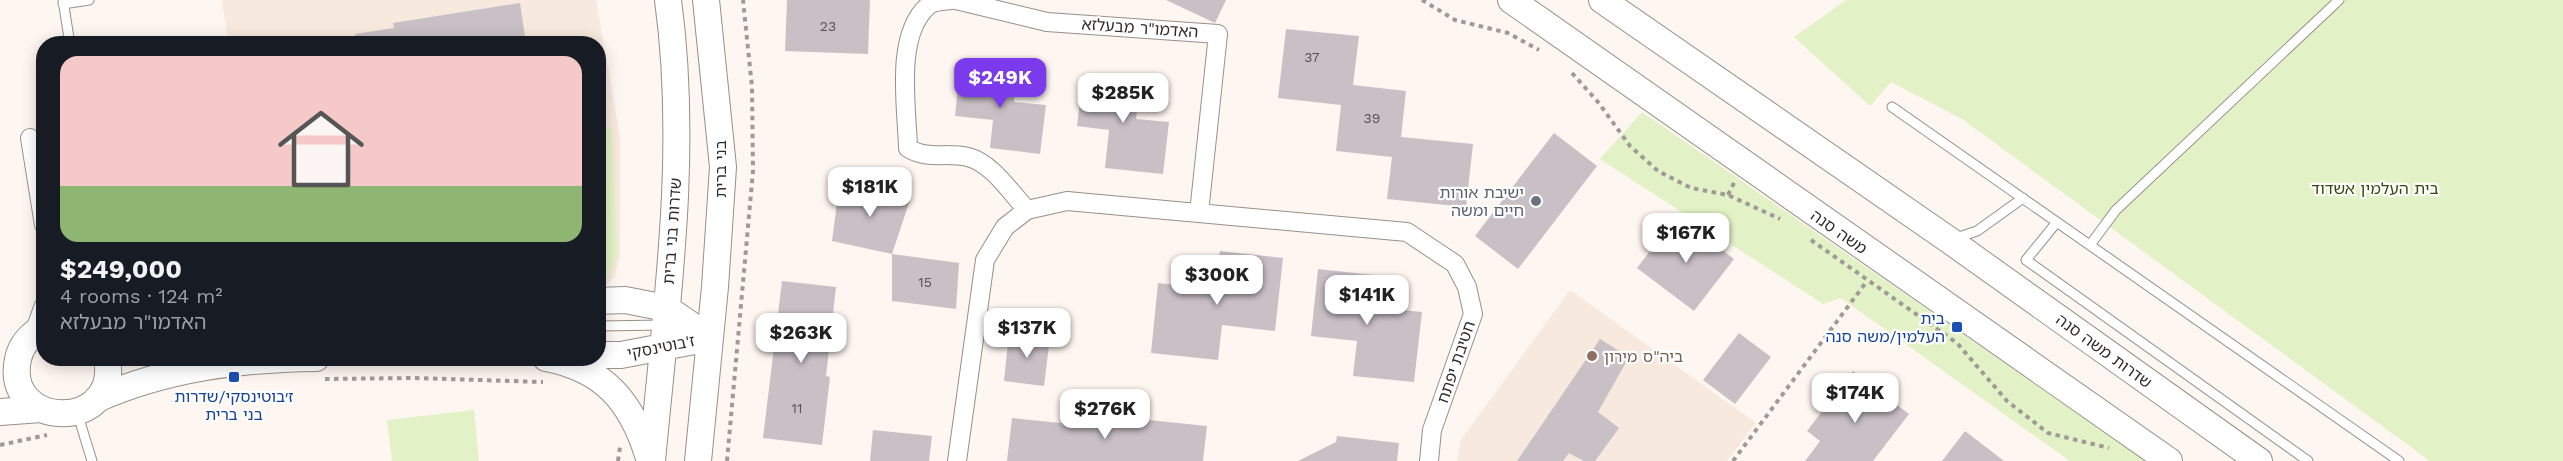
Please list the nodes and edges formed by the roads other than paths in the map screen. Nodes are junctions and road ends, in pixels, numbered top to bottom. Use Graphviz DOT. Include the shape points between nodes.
graph roads {
  1 [pos="88,0"];
  2 [pos="668,0"];
  3 [pos="706,0"];
  4 [pos="951,0"];
  5 [pos="956,0"];
  6 [pos="1511,0"];
  7 [pos="1602,0"];
  8 [pos="2339,0"];
  9 [pos="63,2"];
  10 [pos="69,36"];
  11 [pos="1892,107"];
  12 [pos="30,138"];
  13 [pos="36,175"];
  14 [pos="2023,198"];
  15 [pos="1028,210"];
  16 [pos="1199,213"];
  17 [pos="2057,222"];
  18 [pos="1949,240"];
  19 [pos="2090,245"];
  20 [pos="606,301"];
  21 [pos="606,326"];
  22 [pos="664,327"];
  23 [pos="36,333"];
  24 [pos="710,338"];
  25 [pos="606,355"];
  26 [pos="19,356"];
  27 [pos="107,366"];
  28 [pos="220,366"];
  29 [pos="575,366"];
  30 [pos="0,379"];
  31 [pos="87,406"];
  32 [pos="41,410"];
  33 [pos="0,412"];
  34 [pos="92,461"];
  35 [pos="650,461"];
  36 [pos="698,461"];
  37 [pos="957,461"];
  38 [pos="1429,461"];
  39 [pos="2169,461"];
  40 [pos="2259,461"];
  41 [pos="2307,461"];
  42 [pos="2398,461"];
  1 -- 9 [label="lane"];
  2 -- 22 [label="main road, שדרות בני ברית" via="677,92 672,247"];
  3 -- 24 [label="main road, בני ברית" via="723,167"];
  4 -- 15 [label="street" via="930,4 913,23 905,50 908,148 918,154 969,157 990,170"];
  5 -- 16 [label="street, האדמו\"ר מבעלזא" via="1047,22 1218,34"];
  6 -- 39 [label="main road, משה סנה" via="1874,272"];
  7 -- 18 [label="main road"];
  8 -- 19 [label="lane" via="2116,210"];
  9 -- 10 [label="lane"];
  11 -- 14 [label="lane"];
  12 -- 13 [label="street"];
  14 -- 17 [label="lane"];
  14 -- 18 [label="lane" via="1977,231"];
  15 -- 16 [label="street" via="1068,201"];
  15 -- 37 [label="street" via="1005,227 985,260"];
  16 -- 38 [label="street, חטיבת יפתח" via="1407,232 1455,264 1467,286 1473,314 1432,430"];
  17 -- 19 [label="lane"];
  17 -- 41 [label="lane" via="2026,260"];
  18 -- 40 [label="main road, שדרות משה סנה"];
  19 -- 42 [label="lane"];
  20 -- 22 [label="main road, ז'בוטינסקי" via="625,300"];
  21 -- 22 [label="lane"];
  22 -- 24 [label="main road, ז'בוטינסקי"];
  22 -- 24 [label="main road, ז'בוטינסקי"];
  22 -- 25 [label="main road, ז'בוטינסקי" via="621,355"];
  22 -- 35 [label="main road, שדרות בני ברית"];
  23 -- 26 [label="main road" via="24,344"];
  24 -- 36 [label="main road"];
  26 -- 30 [label="main road"];
  26 -- 32 [label="main road" via="21,387"];
  27 -- 31 [label="main road" via="108,376"];
  28 -- 31 [label="main road" via="145,381"];
  29 -- 35 [label="main road" via="591,373 617,396 639,427"];
  31 -- 32 [label="main road" via="59,415"];
  31 -- 34 [label="lane"];
  32 -- 33 [label="main road"];
}
